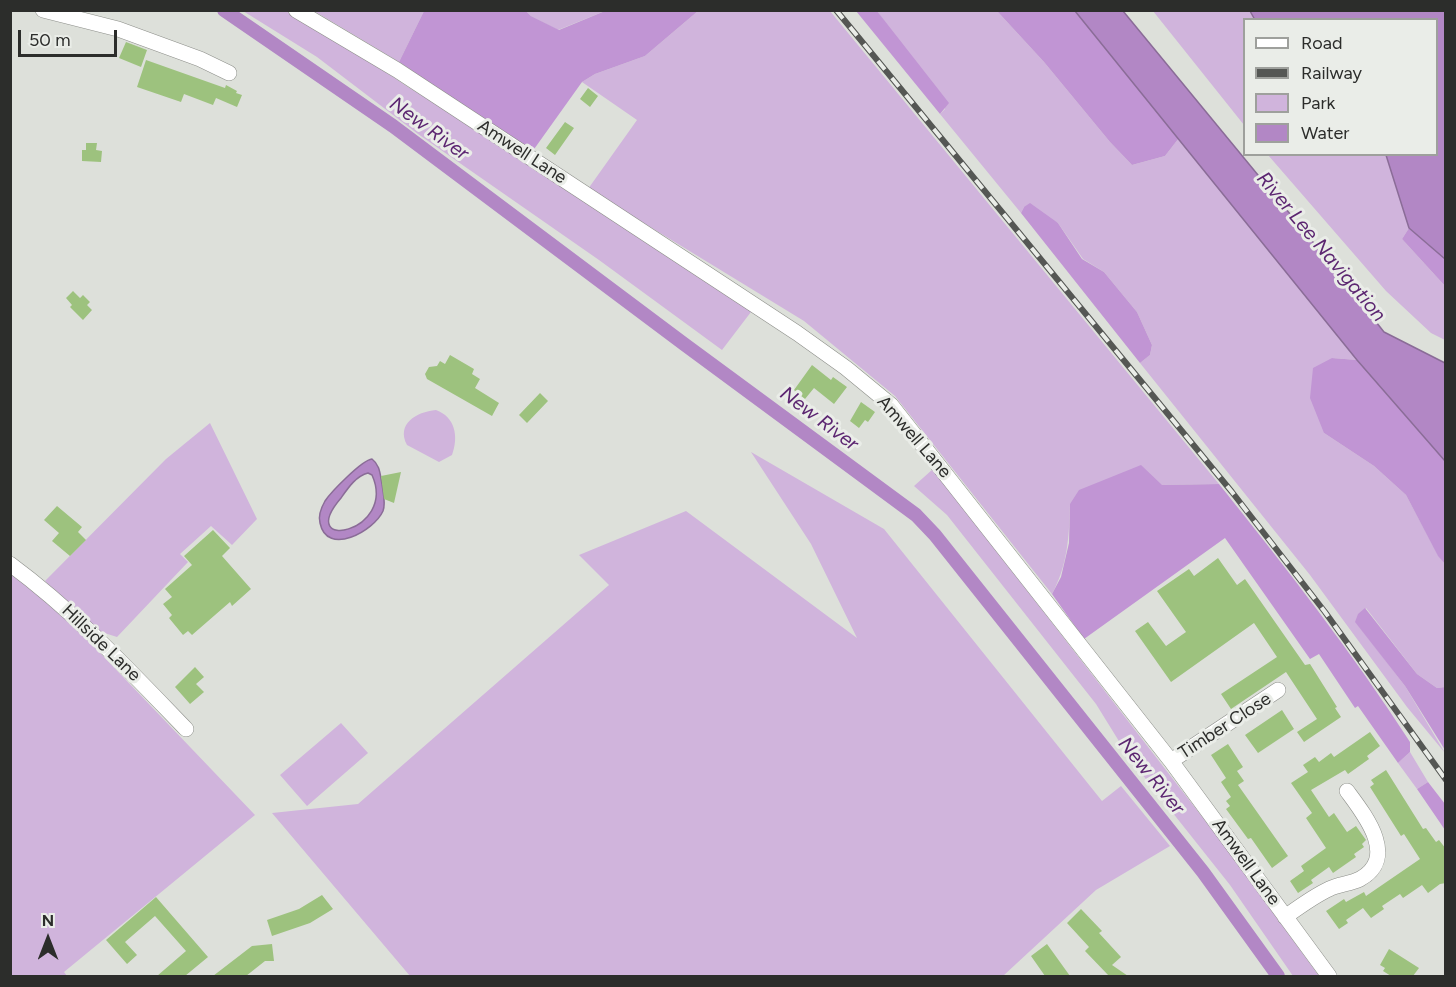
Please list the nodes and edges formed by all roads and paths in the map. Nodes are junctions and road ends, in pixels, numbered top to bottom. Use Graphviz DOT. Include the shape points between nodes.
graph roads {
  1 [pos="43,10"];
  2 [pos="296,10"];
  3 [pos="229,73"];
  4 [pos="10,564"];
  5 [pos="1278,690"];
  6 [pos="186,729"];
  7 [pos="1171,761"];
  8 [pos="1347,791"];
  9 [pos="1285,916"];
  10 [pos="1329,976"];
  1 -- 3 [label="street" via="118,29"];
  2 -- 7 [label="street, Amwell Lane" via="397,70 797,333 891,405"];
  4 -- 6 [label="street, Hillside Lane" via="96,637"];
  5 -- 7 [label="street, Timber Close"];
  7 -- 9 [label="street, Amwell Lane"];
  8 -- 9 [label="street" via="1377,838 1371,869 1360,879 1327,890"];
  9 -- 10 [label="street, Amwell Lane"];
}
